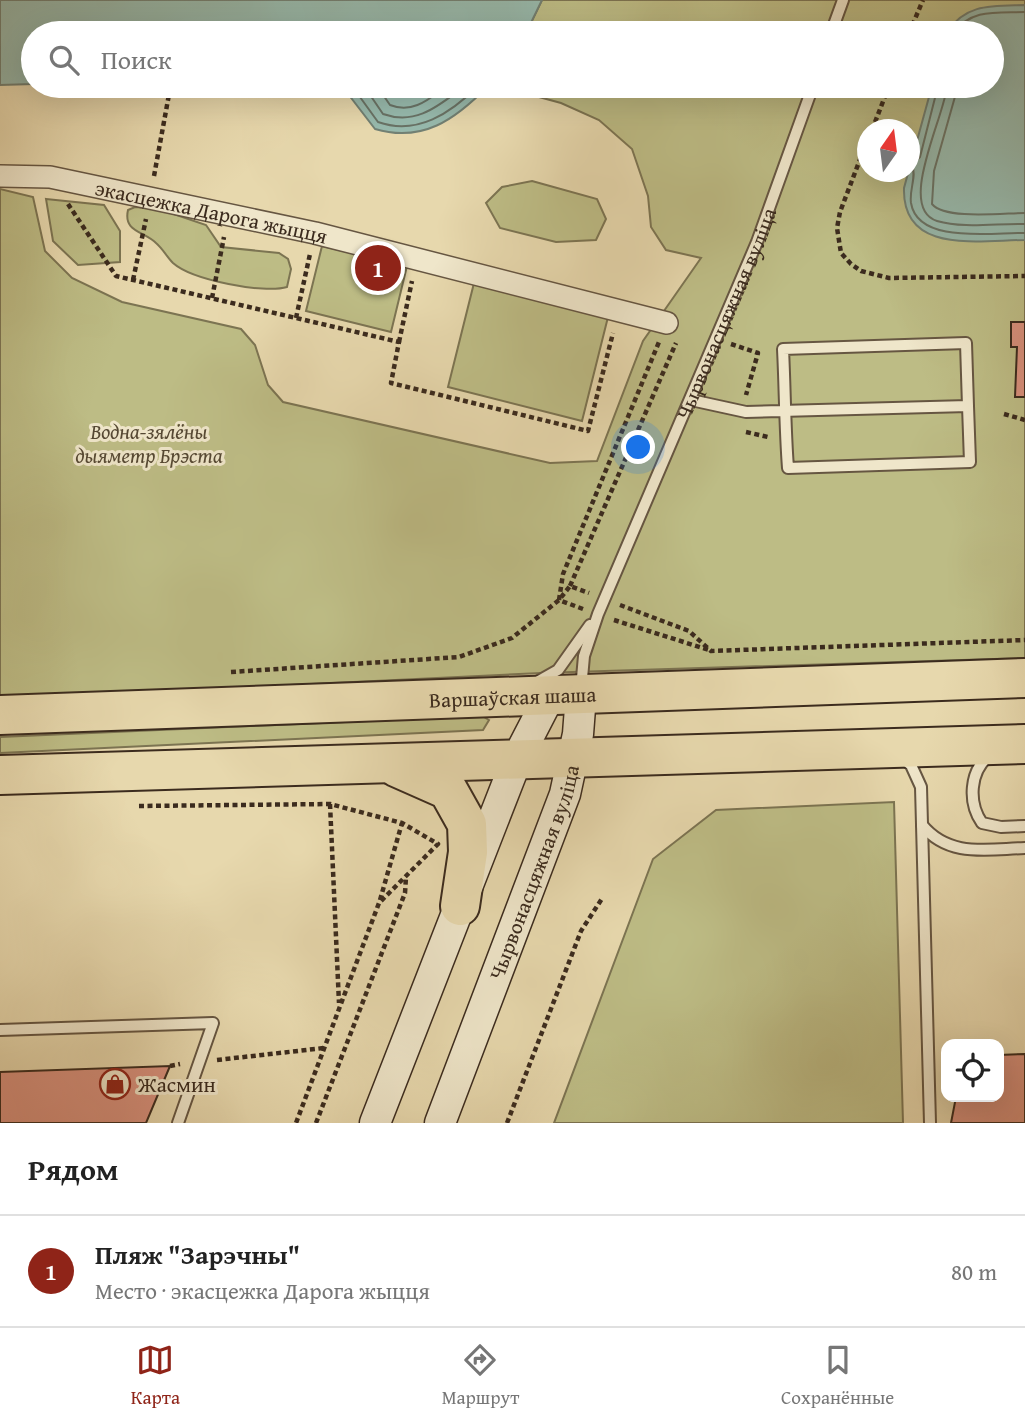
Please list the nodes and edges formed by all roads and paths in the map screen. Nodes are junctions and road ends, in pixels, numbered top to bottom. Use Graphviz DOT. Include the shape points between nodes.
graph roads {
  1 [pos="843,0"];
  2 [pos="923,0"];
  3 [pos="835,21"];
  4 [pos="914,21"];
  5 [pos="809,98"];
  6 [pos="884,98"];
  7 [pos="876,119"];
  8 [pos="857,167"];
  9 [pos="0,176"];
  10 [pos="50,177"];
  11 [pos="229,214"];
  12 [pos="315,233"];
  13 [pos="417,258"];
  14 [pos="1025,276"];
  15 [pos="212,298"];
  16 [pos="619,310"];
  17 [pos="296,318"];
  18 [pos="675,325"];
  19 [pos="717,339"];
  20 [pos="398,342"];
  21 [pos="691,400"];
  22 [pos="968,406"];
  23 [pos="741,411"];
  24 [pos="785,411"];
  25 [pos="1004,414"];
  26 [pos="1025,420"];
  27 [pos="786,442"];
  28 [pos="570,586"];
  29 [pos="604,599"];
  30 [pos="598,614"];
  31 [pos="1025,640"];
  32 [pos="227,672"];
  33 [pos="1025,678"];
  34 [pos="566,695"];
  35 [pos="499,698"];
  36 [pos="0,715"];
  37 [pos="1023,744"];
  38 [pos="888,748"];
  39 [pos="574,757"];
  40 [pos="517,758"];
  41 [pos="388,763"];
  42 [pos="0,775"];
  43 [pos="330,804"];
  44 [pos="138,806"];
  45 [pos="402,823"];
  46 [pos="922,825"];
  47 [pos="1025,826"];
  48 [pos="1025,848"];
  49 [pos="406,876"];
  50 [pos="603,897"];
  51 [pos="379,903"];
  52 [pos="460,906"];
  53 [pos="340,1008"];
  54 [pos="0,1030"];
  55 [pos="324,1048"];
  56 [pos="200,1062"];
  57 [pos="170,1066"];
  58 [pos="178,1123"];
  59 [pos="296,1123"];
  60 [pos="316,1123"];
  61 [pos="375,1123"];
  62 [pos="440,1123"];
  63 [pos="507,1123"];
  64 [pos="930,1123"];
  1 -- 3 [label="lane"];
  2 -- 4 [label="path"];
  5 -- 19 [label="lane, Чырвонасцяжная вуліца"];
  6 -- 7 [label="path"];
  8 -- 14 [label="path" via="837,228 841,253 861,271 889,278"];
  9 -- 10 [label="street, экасцежка Дарога жыцця"];
  10 -- 11 [label="street, экасцежка Дарога жыцця"];
  10 -- 15 [label="path" via="116,276"];
  11 -- 12 [label="street, экасцежка Дарога жыцця"];
  11 -- 15 [label="path"];
  12 -- 13 [label="street, экасцежка Дарога жыцця"];
  12 -- 17 [label="path"];
  13 -- 16 [label="street, экасцежка Дарога жыцця"];
  13 -- 20 [label="path"];
  15 -- 17 [label="path"];
  16 -- 18 [label="street, экасцежка Дарога жыцця"];
  16 -- 20 [label="path" via="588,431 391,383"];
  17 -- 20 [label="path"];
  18 -- 28 [label="path"];
  19 -- 21 [label="lane, Чырвонасцяжная вуліца"];
  19 -- 23 [label="path" via="758,353"];
  21 -- 23 [label="lane"];
  21 -- 29 [label="lane, Чырвонасцяжная вуліца"];
  22 -- 24 [label="lane"];
  22 -- 24 [label="lane" via="966,343 783,349"];
  22 -- 27 [label="lane" via="970,462 788,468"];
  23 -- 24 [label="lane"];
  23 -- 27 [label="path" via="738,429"];
  24 -- 27 [label="lane"];
  25 -- 26 [label="path"];
  28 -- 29 [label="path"];
  28 -- 32 [label="path" via="512,638 459,657"];
  29 -- 30 [label="lane, Чырвонасцяжная вуліца"];
  29 -- 31 [label="path" via="689,631 711,651"];
  30 -- 34 [label="lane, Чырвонасцяжная вуліца"];
  30 -- 35 [label="lane, Чырвонасцяжная вуліца" via="558,670"];
  33 -- 34 [label="highway, Варшаўская шаша"];
  34 -- 35 [label="highway, Варшаўская шаша"];
  34 -- 39 [label="main road, Чырвонасцяжная вуліца"];
  34 -- 40 [label="main road, Чырвонасцяжная вуліца"];
  35 -- 36 [label="highway, Варшаўская шаша"];
  37 -- 38 [label="highway"];
  37 -- 47 [label="lane" via="993,753 982,762 974,778 973,811 982,823"];
  38 -- 39 [label="highway"];
  38 -- 46 [label="lane" via="911,765 921,786"];
  39 -- 40 [label="highway"];
  39 -- 62 [label="main road, Чырвонасцяжная вуліца" via="540,863"];
  40 -- 41 [label="highway"];
  40 -- 52 [label="main road, Чырвонасцяжная вуліца"];
  41 -- 42 [label="highway"];
  41 -- 52 [label="highway" via="448,790 467,824"];
  43 -- 44 [label="path"];
  43 -- 45 [label="path"];
  43 -- 53 [label="path"];
  45 -- 49 [label="path" via="438,844"];
  45 -- 51 [label="path"];
  46 -- 48 [label="lane" via="934,839 951,848"];
  46 -- 64 [label="lane"];
  49 -- 51 [label="path"];
  49 -- 60 [label="path" via="405,893"];
  50 -- 63 [label="path" via="581,931"];
  51 -- 53 [label="path"];
  52 -- 61 [label="main road, Чырвонасцяжная вуліца"];
  53 -- 55 [label="path"];
  54 -- 56 [label="lane" via="213,1023"];
  55 -- 56 [label="path"];
  55 -- 59 [label="path"];
  56 -- 57 [label="path"];
  56 -- 58 [label="lane"];
}
